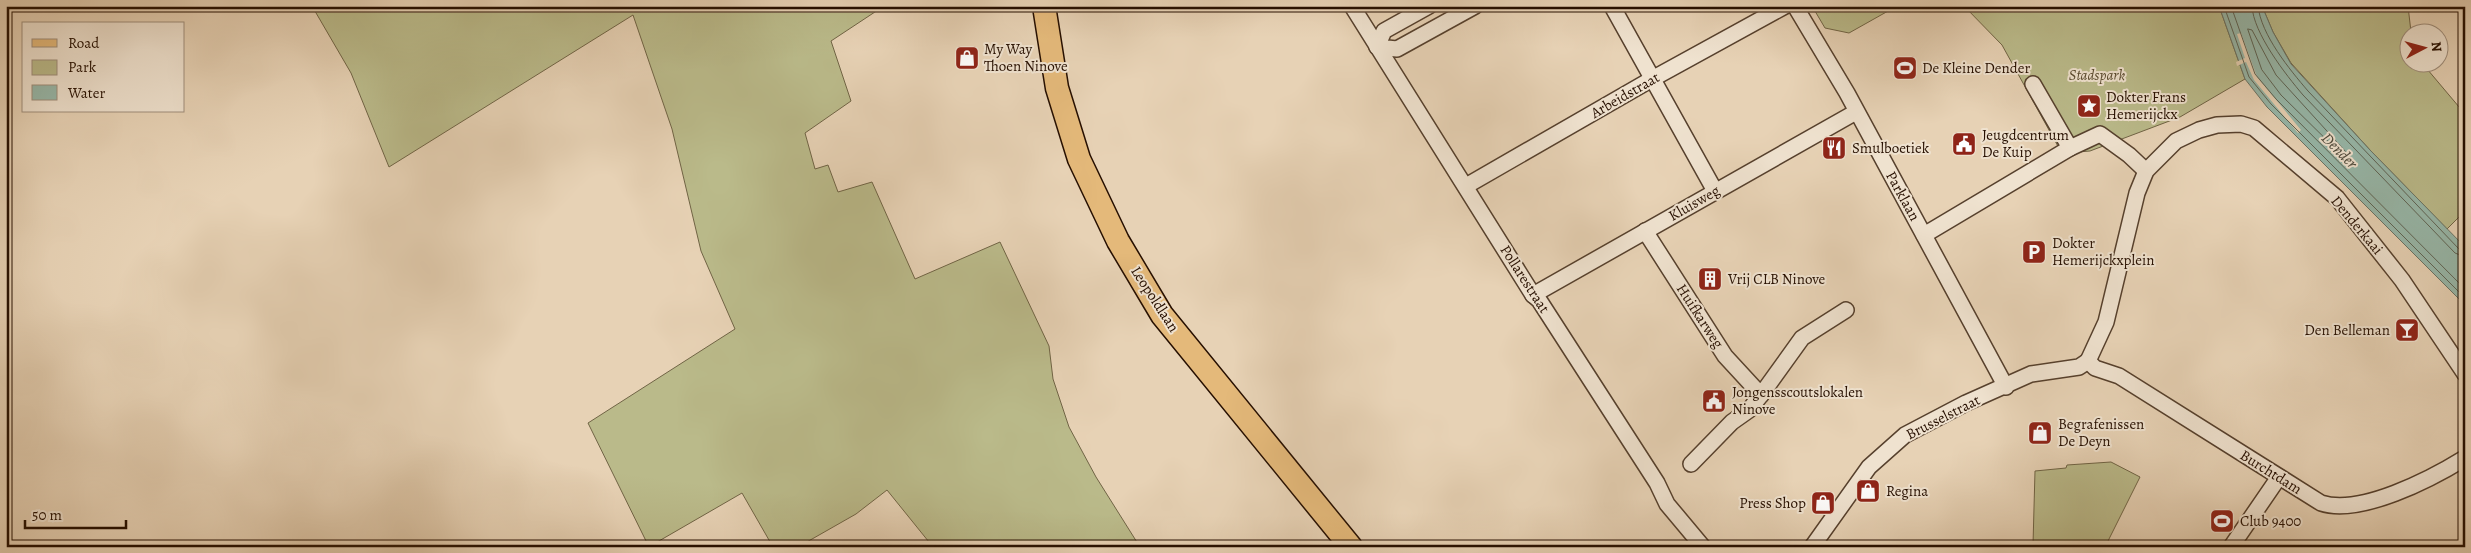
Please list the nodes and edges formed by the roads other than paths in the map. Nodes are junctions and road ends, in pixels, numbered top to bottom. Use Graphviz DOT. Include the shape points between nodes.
graph roads {
  1 [pos="1044,6"];
  2 [pos="1352,6"];
  3 [pos="1429,6"];
  4 [pos="1475,6"];
  5 [pos="1612,6"];
  6 [pos="1785,6"];
  7 [pos="1795,6"];
  8 [pos="1377,47"];
  9 [pos="1652,79"];
  10 [pos="2033,84"];
  11 [pos="1856,112"];
  12 [pos="2070,148"];
  13 [pos="2146,171"];
  14 [pos="1466,186"];
  15 [pos="1715,191"];
  16 [pos="1645,231"];
  17 [pos="1924,235"];
  18 [pos="1533,295"];
  19 [pos="1846,310"];
  20 [pos="2088,362"];
  21 [pos="2465,374"];
  22 [pos="2006,388"];
  23 [pos="1761,395"];
  24 [pos="2465,458"];
  25 [pos="1691,464"];
  26 [pos="2279,477"];
  27 [pos="1351,547"];
  28 [pos="1703,547"];
  29 [pos="1812,547"];
  30 [pos="2231,547"];
  1 -- 27 [label="main road, Leopoldlaan" via="1056,88 1079,159 1118,241 1162,315"];
  2 -- 8 [label="street, Pollarestraat"];
  3 -- 8 [label="street" via="1384,31"];
  4 -- 8 [label="street" via="1397,49"];
  5 -- 9 [label="street"];
  6 -- 9 [label="street, Arbeidstraat"];
  7 -- 11 [label="street, Parklaan"];
  8 -- 14 [label="street, Pollarestraat"];
  9 -- 14 [label="street, Arbeidstraat"];
  9 -- 15 [label="street"];
  10 -- 12 [label="street"];
  11 -- 15 [label="street, Kluisweg"];
  11 -- 17 [label="street, Parklaan"];
  12 -- 13 [label="street" via="2100,134"];
  12 -- 17 [label="street"];
  13 -- 20 [label="street" via="2137,194 2106,322"];
  13 -- 21 [label="street, Denderkaai" via="2184,136 2217,126 2241,124 2254,128 2337,198 2402,280"];
  14 -- 18 [label="street, Pollarestraat"];
  15 -- 16 [label="street, Kluisweg"];
  16 -- 18 [label="street, Kluisweg"];
  16 -- 23 [label="street, Huifkarweg" via="1725,356"];
  17 -- 22 [label="street, Parklaan"];
  18 -- 28 [label="street, Pollarestraat" via="1668,504"];
  19 -- 23 [label="street" via="1802,338"];
  20 -- 22 [label="street, Brusselstraat" via="2080,367 2031,374"];
  20 -- 26 [label="street, Burchtdam" via="2095,368 2120,376"];
  22 -- 29 [label="street, Brusselstraat" via="1966,403 1906,434 1869,468"];
  23 -- 25 [label="street"];
  24 -- 26 [label="street, Burchtdam" via="2401,490 2346,507 2321,503"];
  26 -- 30 [label="street"];
}
